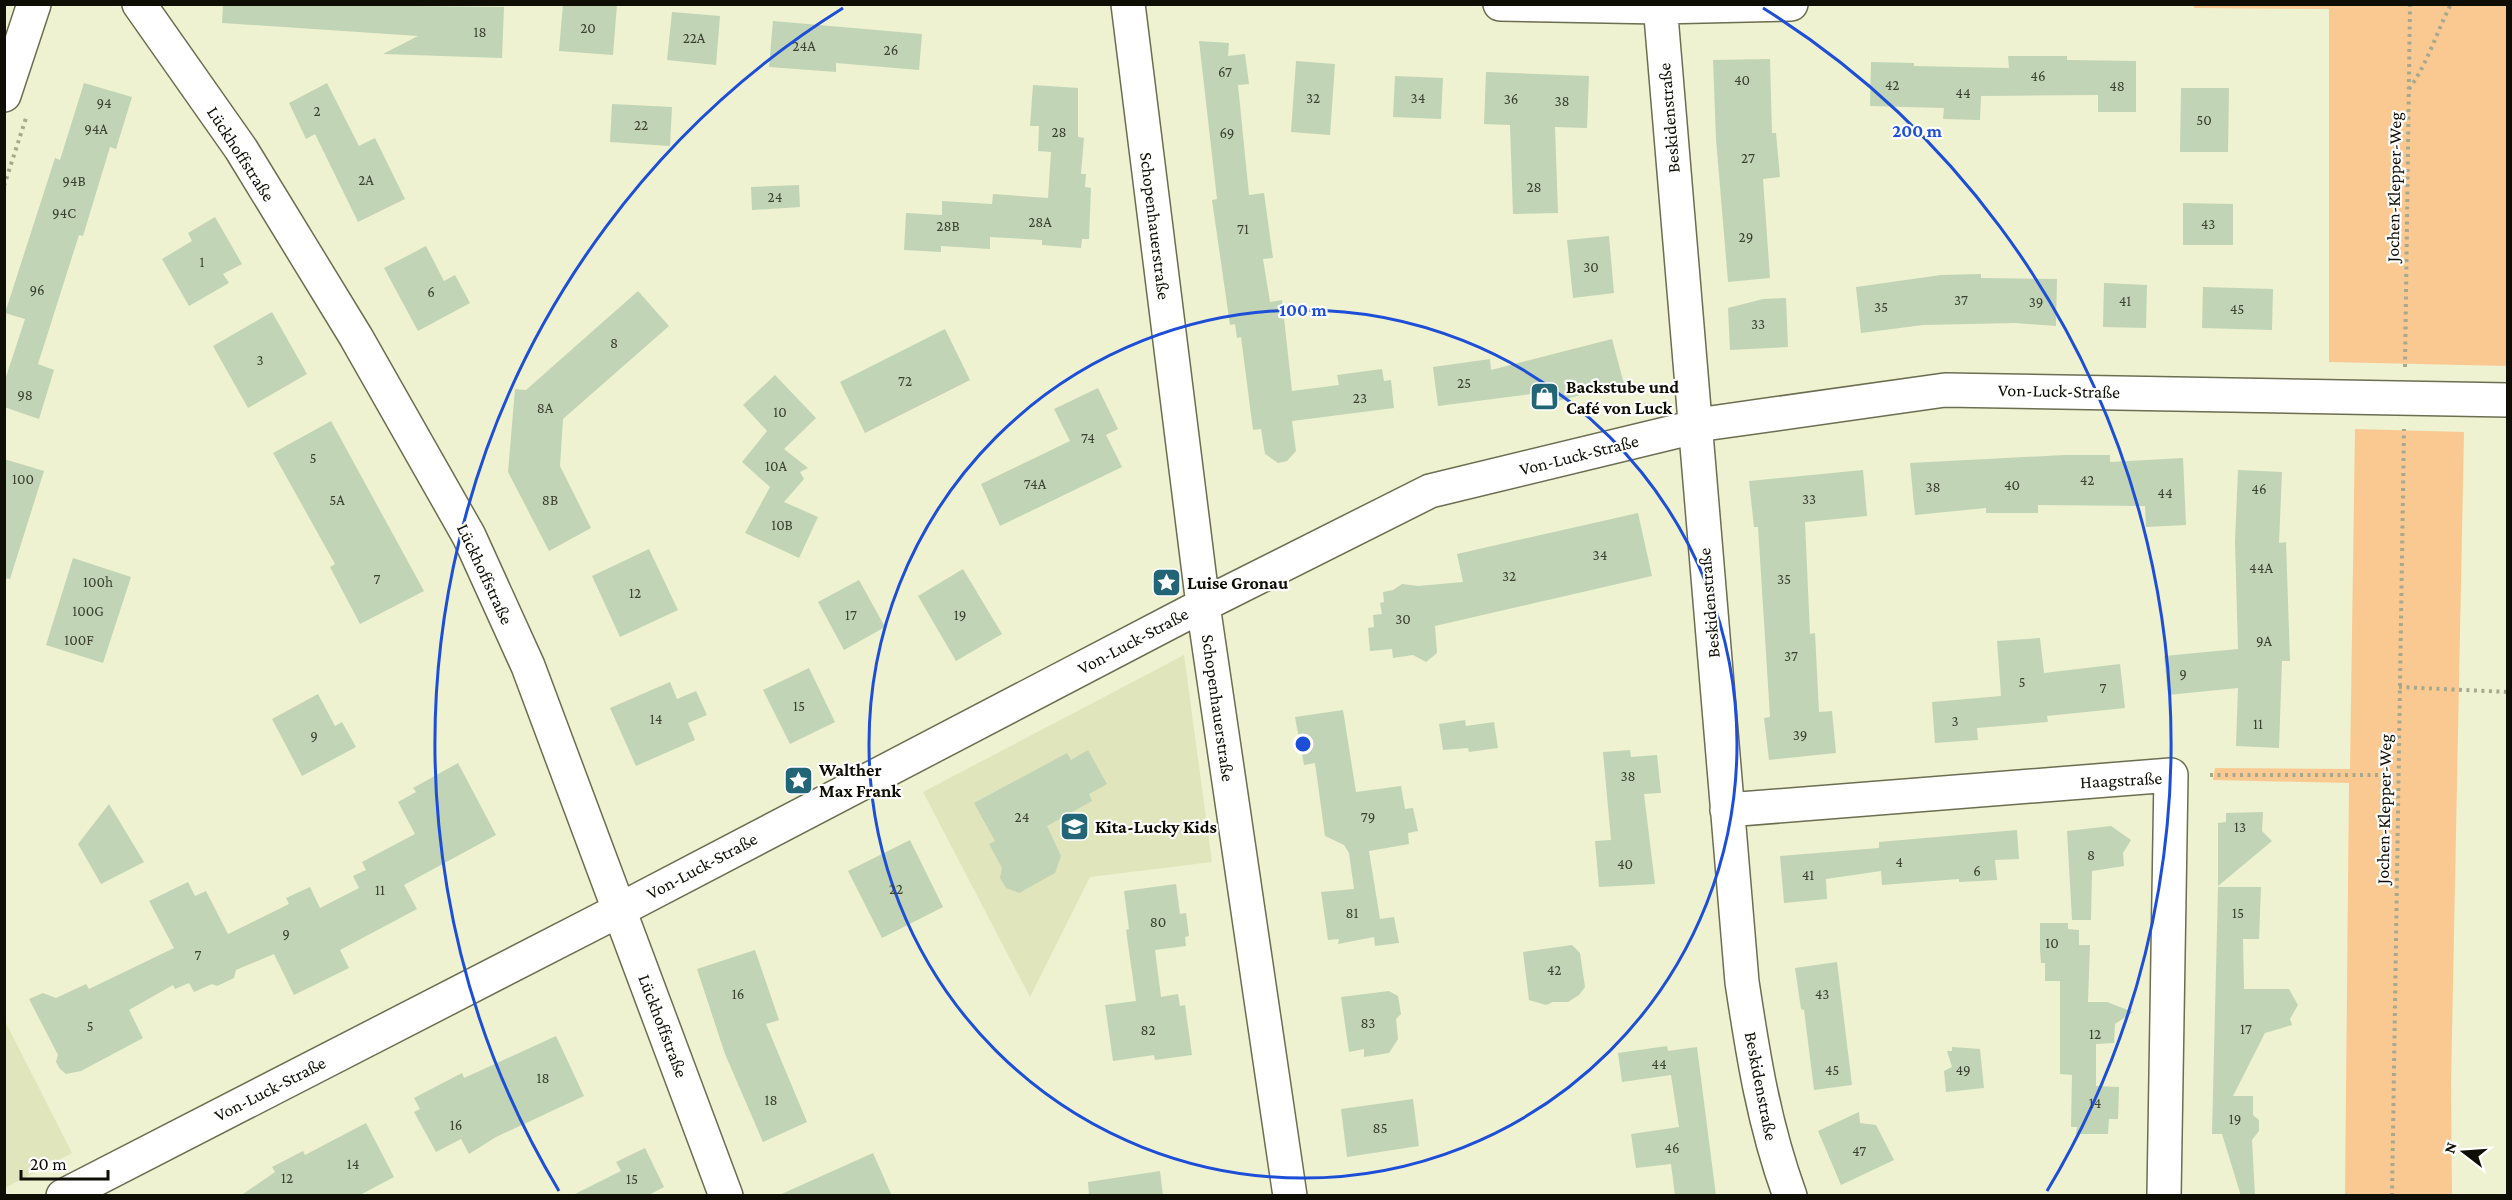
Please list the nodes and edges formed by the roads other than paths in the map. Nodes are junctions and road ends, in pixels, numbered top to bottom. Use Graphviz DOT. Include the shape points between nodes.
graph roads {
  1 [pos="34,4"];
  2 [pos="139,4"];
  3 [pos="1128,4"];
  4 [pos="1500,4"];
  5 [pos="1791,4"];
  6 [pos="1660,6"];
  7 [pos="4,95"];
  8 [pos="2508,400"];
  9 [pos="1694,427"];
  10 [pos="1203,604"];
  11 [pos="1726,810"];
  12 [pos="619,910"];
  13 [pos="63,1196"];
  14 [pos="726,1196"];
  15 [pos="1290,1196"];
  16 [pos="1790,1196"];
  17 [pos="2164,1196"];
  1 -- 7 [label="street"];
  2 -- 12 [label="street, Lückhoffstraße" via="241,149 356,337 469,536 528,666"];
  3 -- 10 [label="street, Schopenhauerstraße"];
  4 -- 6 [label="street"];
  5 -- 6 [label="street"];
  6 -- 9 [label="street, Beskidenstraße"];
  8 -- 9 [label="street, Von-Luck-Straße" via="1946,390"];
  9 -- 10 [label="street, Von-Luck-Straße" via="1430,491"];
  9 -- 11 [label="street, Beskidenstraße"];
  10 -- 12 [label="street, Von-Luck-Straße"];
  10 -- 15 [label="street, Schopenhauerstraße"];
  11 -- 16 [label="street, Beskidenstraße" via="1742,982 1755,1068 1774,1152"];
  11 -- 17 [label="street, Haagstraße" via="2170,775"];
  12 -- 13 [label="street, Von-Luck-Straße"];
  12 -- 14 [label="street, Lückhoffstraße"];
}
